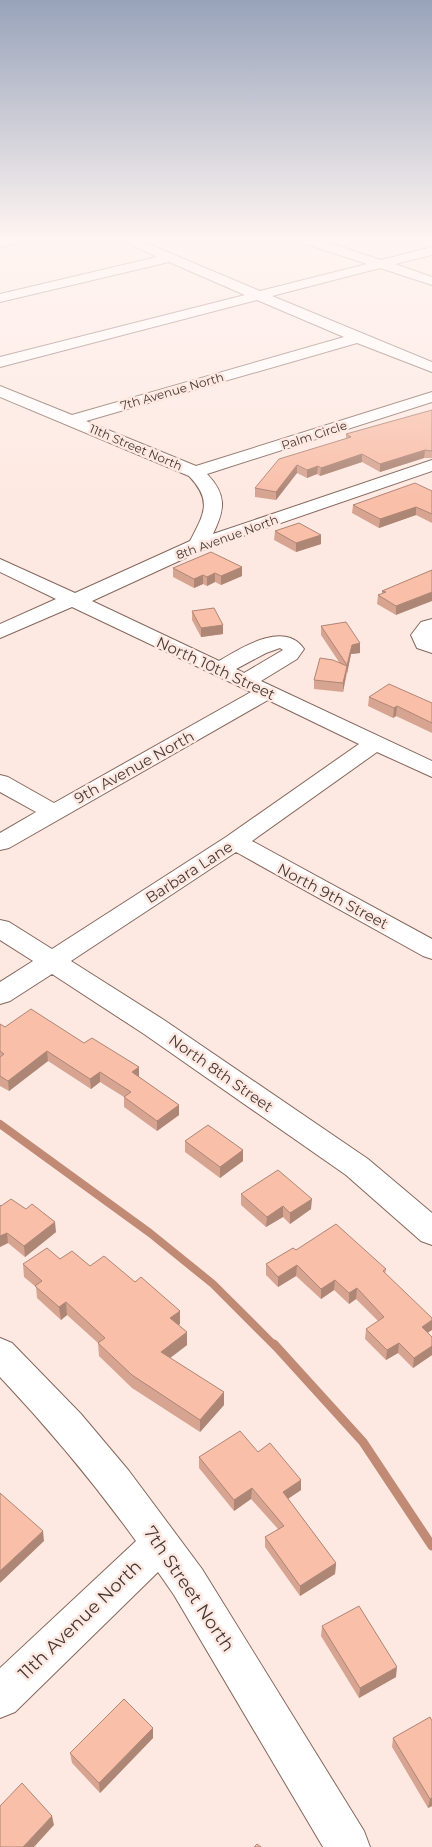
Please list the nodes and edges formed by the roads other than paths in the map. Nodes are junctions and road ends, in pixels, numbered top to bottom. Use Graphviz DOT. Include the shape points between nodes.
graph roads {
  1 [pos="147,324"];
  2 [pos="327,324"];
  3 [pos="358,338"];
  4 [pos="0,362"];
  5 [pos="432,367"];
  6 [pos="0,390"];
  7 [pos="432,397"];
  8 [pos="72,420"];
  9 [pos="432,465"];
  10 [pos="412,471"];
  11 [pos="195,472"];
  12 [pos="432,480"];
  13 [pos="198,545"];
  14 [pos="0,565"];
  15 [pos="73,600"];
  16 [pos="432,625"];
  17 [pos="0,632"];
  18 [pos="432,647"];
  19 [pos="220,669"];
  20 [pos="245,681"];
  21 [pos="267,692"];
  22 [pos="374,744"];
  23 [pos="432,770"];
  24 [pos="0,782"];
  25 [pos="53,812"];
  26 [pos="0,842"];
  27 [pos="235,842"];
  28 [pos="0,928"];
  29 [pos="432,950"];
  30 [pos="52,962"];
  31 [pos="0,995"];
  32 [pos="432,1232"];
  33 [pos="0,1354"];
  34 [pos="160,1544"];
  35 [pos="0,1697"];
  36 [pos="348,1847"];
  1 -- 4 [label="street"];
  2 -- 3 [label="street"];
  3 -- 5 [label="street"];
  3 -- 8 [label="street, 7th Avenue North"];
  6 -- 8 [label="street, 11th Street North"];
  7 -- 11 [label="street, Palm Circle"];
  8 -- 11 [label="street, 11th Street North"];
  9 -- 10 [label="street, 8th Avenue North"];
  10 -- 12 [label="street"];
  10 -- 13 [label="street, 8th Avenue North"];
  11 -- 13 [label="street, 11th Street North" via="213,491 215,501"];
  13 -- 15 [label="street, 8th Avenue North"];
  14 -- 15 [label="street, North 10th Street"];
  15 -- 17 [label="street, 8th Avenue North"];
  15 -- 19 [label="street, North 10th Street"];
  16 -- 18 [label="street" via="421,635 424,644"];
  19 -- 20 [label="street, North 10th Street"];
  19 -- 20 [label="street" via="269,644 284,641 292,645 294,650 290,656"];
  20 -- 21 [label="street, North 10th Street"];
  21 -- 22 [label="street, North 10th Street"];
  21 -- 25 [label="street, 9th Avenue North"];
  22 -- 23 [label="street, North 10th Street"];
  22 -- 27 [label="street, Barbara Lane"];
  24 -- 25 [label="street"];
  25 -- 26 [label="street, 9th Avenue North"];
  27 -- 29 [label="street, North 9th Street"];
  27 -- 30 [label="street, Barbara Lane"];
  28 -- 30 [label="street, North 8th Street"];
  30 -- 31 [label="street, Barbara Lane"];
  30 -- 32 [label="street, North 8th Street" via="154,1027 357,1166"];
  33 -- 34 [label="street, 7th Street North" via="68,1425 116,1482"];
  34 -- 35 [label="street, 11th Avenue North"];
  34 -- 36 [label="street, 7th Street North" via="192,1590"];
}
